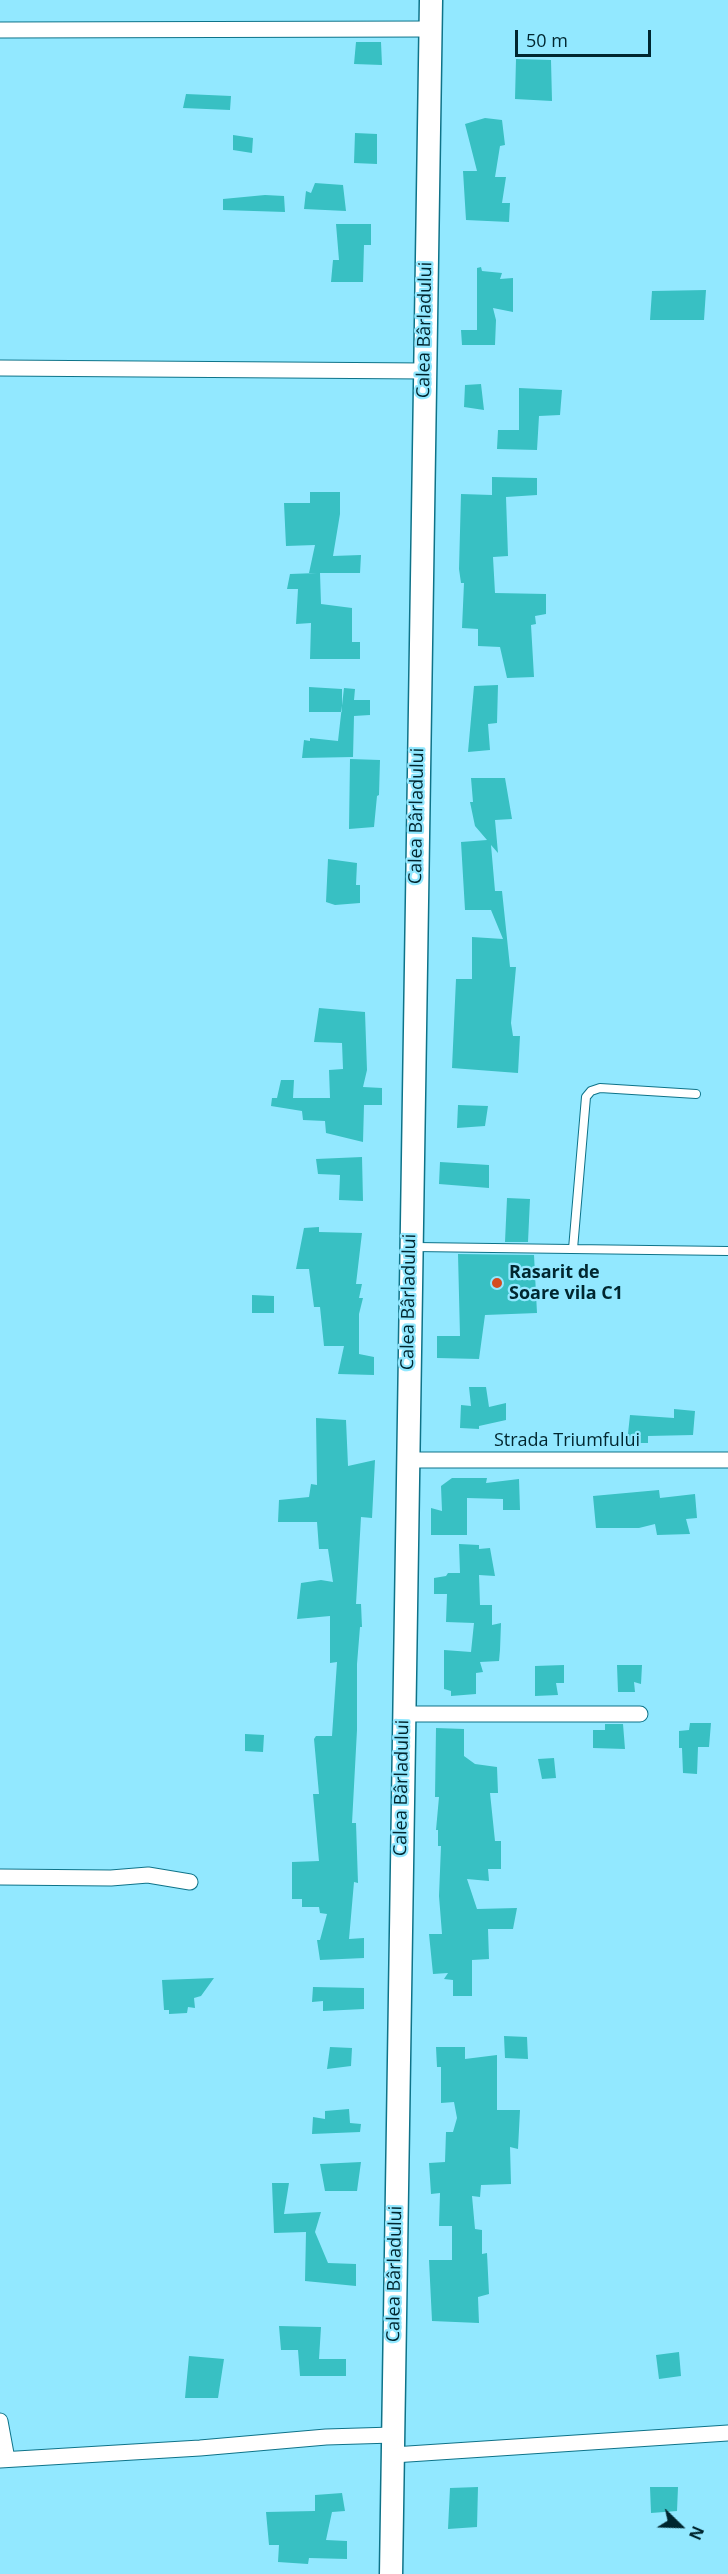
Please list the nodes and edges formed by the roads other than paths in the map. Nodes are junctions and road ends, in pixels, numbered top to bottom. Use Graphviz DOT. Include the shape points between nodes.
graph roads {
  1 [pos="430,0"];
  2 [pos="430,29"];
  3 [pos="0,30"];
  4 [pos="0,368"];
  5 [pos="424,371"];
  6 [pos="696,1094"];
  7 [pos="410,1247"];
  8 [pos="573,1249"];
  9 [pos="728,1251"];
  10 [pos="407,1460"];
  11 [pos="728,1460"];
  12 [pos="403,1714"];
  13 [pos="640,1714"];
  14 [pos="0,1877"];
  15 [pos="190,1882"];
  16 [pos="0,2421"];
  17 [pos="728,2433"];
  18 [pos="393,2445"];
  19 [pos="3,2460"];
  20 [pos="391,2574"];
  1 -- 2 [label="main road, Calea Bârladului"];
  2 -- 3 [label="street"];
  2 -- 5 [label="main road, Calea Bârladului"];
  4 -- 5 [label="street"];
  5 -- 7 [label="main road, Calea Bârladului"];
  6 -- 8 [label="lane" via="600,1088 586,1097"];
  7 -- 8 [label="lane"];
  7 -- 10 [label="main road, Calea Bârladului"];
  8 -- 9 [label="lane"];
  10 -- 11 [label="street, Strada Triumfului"];
  10 -- 12 [label="main road, Calea Bârladului"];
  12 -- 13 [label="street"];
  12 -- 18 [label="main road, Calea Bârladului"];
  14 -- 15 [label="street" via="148,1875"];
  16 -- 19 [label="street"];
  17 -- 18 [label="street"];
  18 -- 19 [label="street" via="326,2437"];
  18 -- 20 [label="main road, Calea Bârladului"];
}
